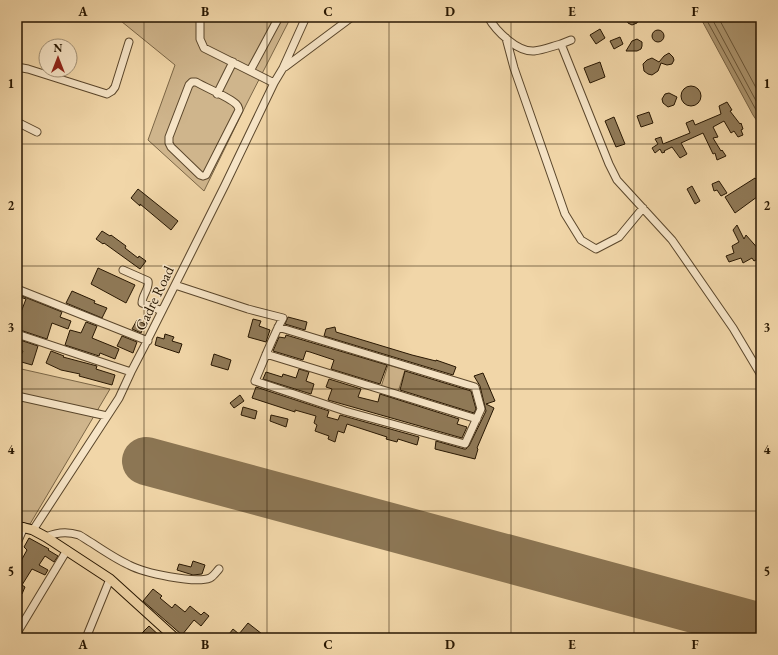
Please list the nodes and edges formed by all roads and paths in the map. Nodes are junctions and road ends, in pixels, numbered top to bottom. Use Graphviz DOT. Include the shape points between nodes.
graph roads {
  1 [pos="200,17"];
  2 [pos="279,17"];
  3 [pos="306,17"];
  4 [pos="352,17"];
  5 [pos="488,17"];
  6 [pos="506,38"];
  7 [pos="571,40"];
  8 [pos="129,42"];
  9 [pos="561,44"];
  10 [pos="233,62"];
  11 [pos="17,67"];
  12 [pos="283,68"];
  13 [pos="250,70"];
  14 [pos="274,83"];
  15 [pos="218,94"];
  16 [pos="17,122"];
  17 [pos="37,132"];
  18 [pos="643,208"];
  19 [pos="123,270"];
  20 [pos="175,285"];
  21 [pos="17,289"];
  22 [pos="162,312"];
  23 [pos="278,327"];
  24 [pos="17,334"];
  25 [pos="148,341"];
  26 [pos="266,354"];
  27 [pos="131,372"];
  28 [pos="761,375"];
  29 [pos="17,396"];
  30 [pos="107,416"];
  31 [pos="477,418"];
  32 [pos="25,528"];
  33 [pos="46,537"];
  34 [pos="17,543"];
  35 [pos="67,550"];
  36 [pos="218,569"];
  37 [pos="110,579"];
  38 [pos="17,633"];
  39 [pos="86,638"];
  40 [pos="175,638"];
  1 -- 10 [label="street" via="200,39 204,48"];
  2 -- 13 [label="street"];
  3 -- 12 [label="street, Cadre Road"];
  4 -- 12 [label="street"];
  5 -- 6 [label="street"];
  6 -- 9 [label="street" via="523,50 535,51"];
  6 -- 18 [label="street" via="565,214 582,240 596,249 619,237"];
  7 -- 9 [label="street"];
  8 -- 11 [label="street" via="115,87 107,94"];
  9 -- 18 [label="street" via="614,174"];
  10 -- 13 [label="street"];
  10 -- 15 [label="street"];
  12 -- 14 [label="street, Cadre Road"];
  13 -- 14 [label="street"];
  14 -- 20 [label="street, Cadre Road"];
  15 -- 15 [label="street" via="192,82 170,137 171,147 203,176 206,175 238,110 236,104"];
  16 -- 17 [label="street"];
  18 -- 28 [label="street" via="672,240 733,328"];
  19 -- 22 [label="street" via="148,281 142,302"];
  20 -- 22 [label="street, Cadre Road"];
  20 -- 23 [label="street" via="283,318"];
  21 -- 25 [label="street"];
  22 -- 25 [label="street, Cadre Road"];
  23 -- 26 [label="street"];
  23 -- 31 [label="street" via="475,387 481,409"];
  24 -- 27 [label="street"];
  25 -- 27 [label="street, Cadre Road"];
  26 -- 31 [label="street"];
  26 -- 31 [label="street" via="255,382 345,411 465,444"];
  27 -- 30 [label="street, Cadre Road"];
  29 -- 30 [label="street"];
  30 -- 32 [label="street, Cadre Road"];
  32 -- 33 [label="main road"];
  32 -- 34 [label="street, Cadre Road"];
  33 -- 35 [label="main road"];
  33 -- 36 [label="street" via="63,532 78,535 130,566 174,578 209,578"];
  35 -- 37 [label="main road"];
  35 -- 38 [label="street"];
  37 -- 39 [label="street"];
  37 -- 40 [label="main road"];
}
